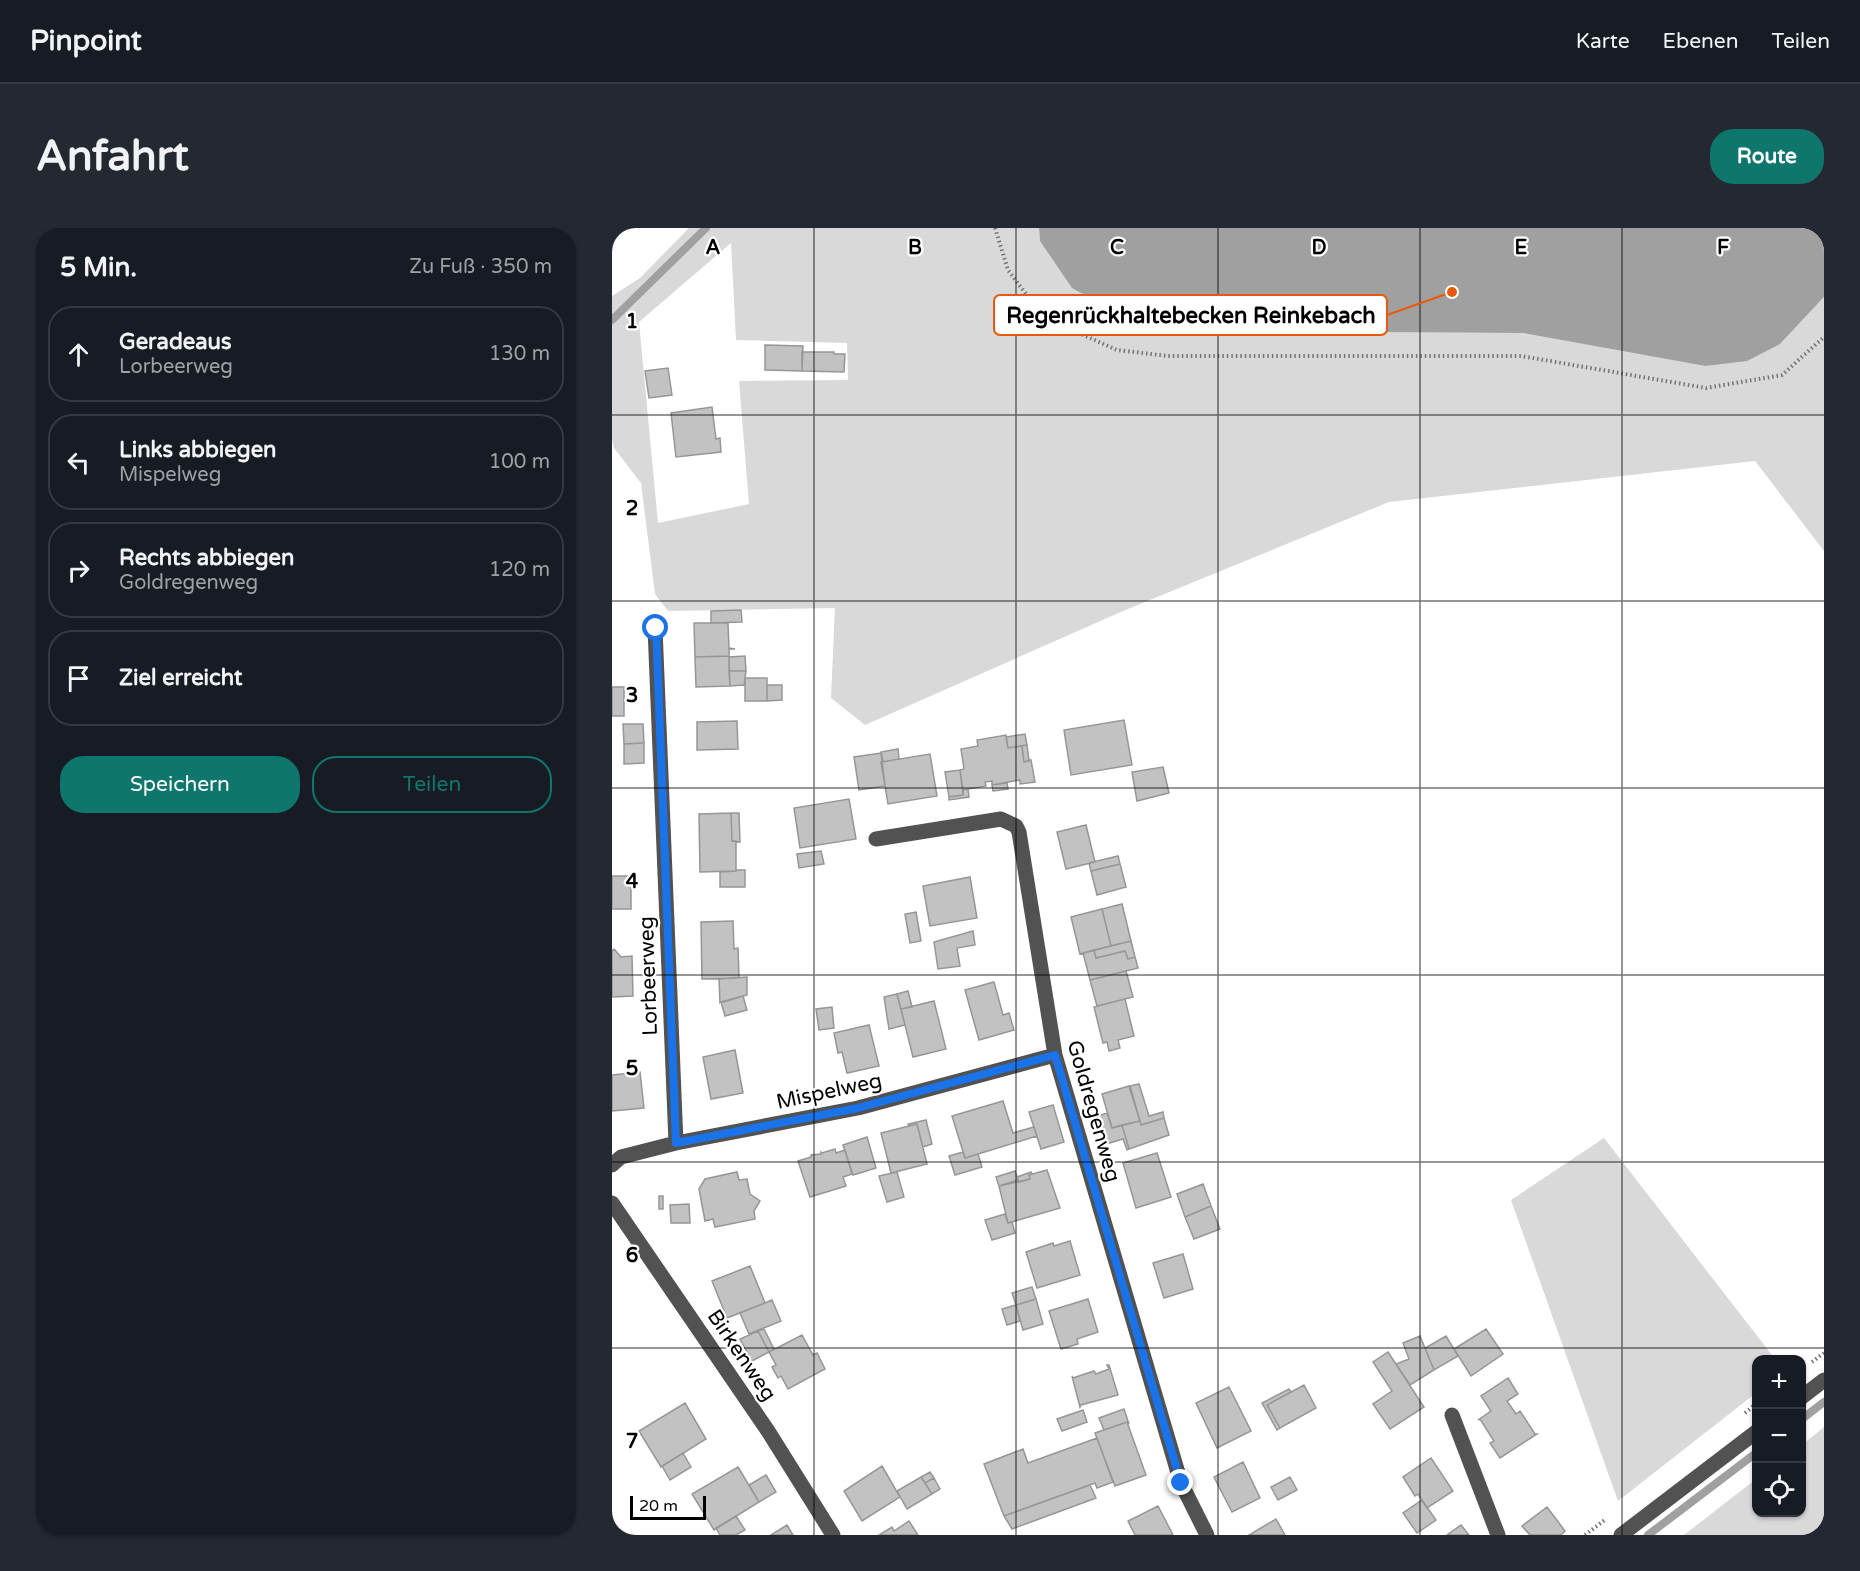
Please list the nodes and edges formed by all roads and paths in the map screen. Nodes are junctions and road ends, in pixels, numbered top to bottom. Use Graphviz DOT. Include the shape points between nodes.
graph roads {
  1 [pos="995,228"];
  2 [pos="1824,337"];
  3 [pos="656,628"];
  4 [pos="876,839"];
  5 [pos="1055,1055"];
  6 [pos="676,1143"];
  7 [pos="612,1165"];
  8 [pos="612,1203"];
  9 [pos="1824,1380"];
  10 [pos="1806,1394"];
  11 [pos="1452,1415"];
  12 [pos="1752,1434"];
  13 [pos="833,1535"];
  14 [pos="1207,1535"];
  15 [pos="1498,1535"];
  16 [pos="1621,1535"];
  1 -- 2 [label="path" via="1008,270 1035,306 1070,329 1117,350 1168,356 1521,356 1706,388 1782,375"];
  3 -- 6 [label="street, Lorbeerweg"];
  4 -- 5 [label="street, Goldregenweg" via="1001,819 1016,826"];
  5 -- 6 [label="street, Mispelweg" via="858,1108"];
  5 -- 14 [label="street, Goldregenweg" via="1181,1483"];
  6 -- 7 [label="street, Mispelweg" via="621,1157"];
  8 -- 13 [label="street, Birkenweg" via="768,1431"];
  9 -- 10 [label="street"];
  11 -- 15 [label="street"];
  12 -- 16 [label="street"];
}
